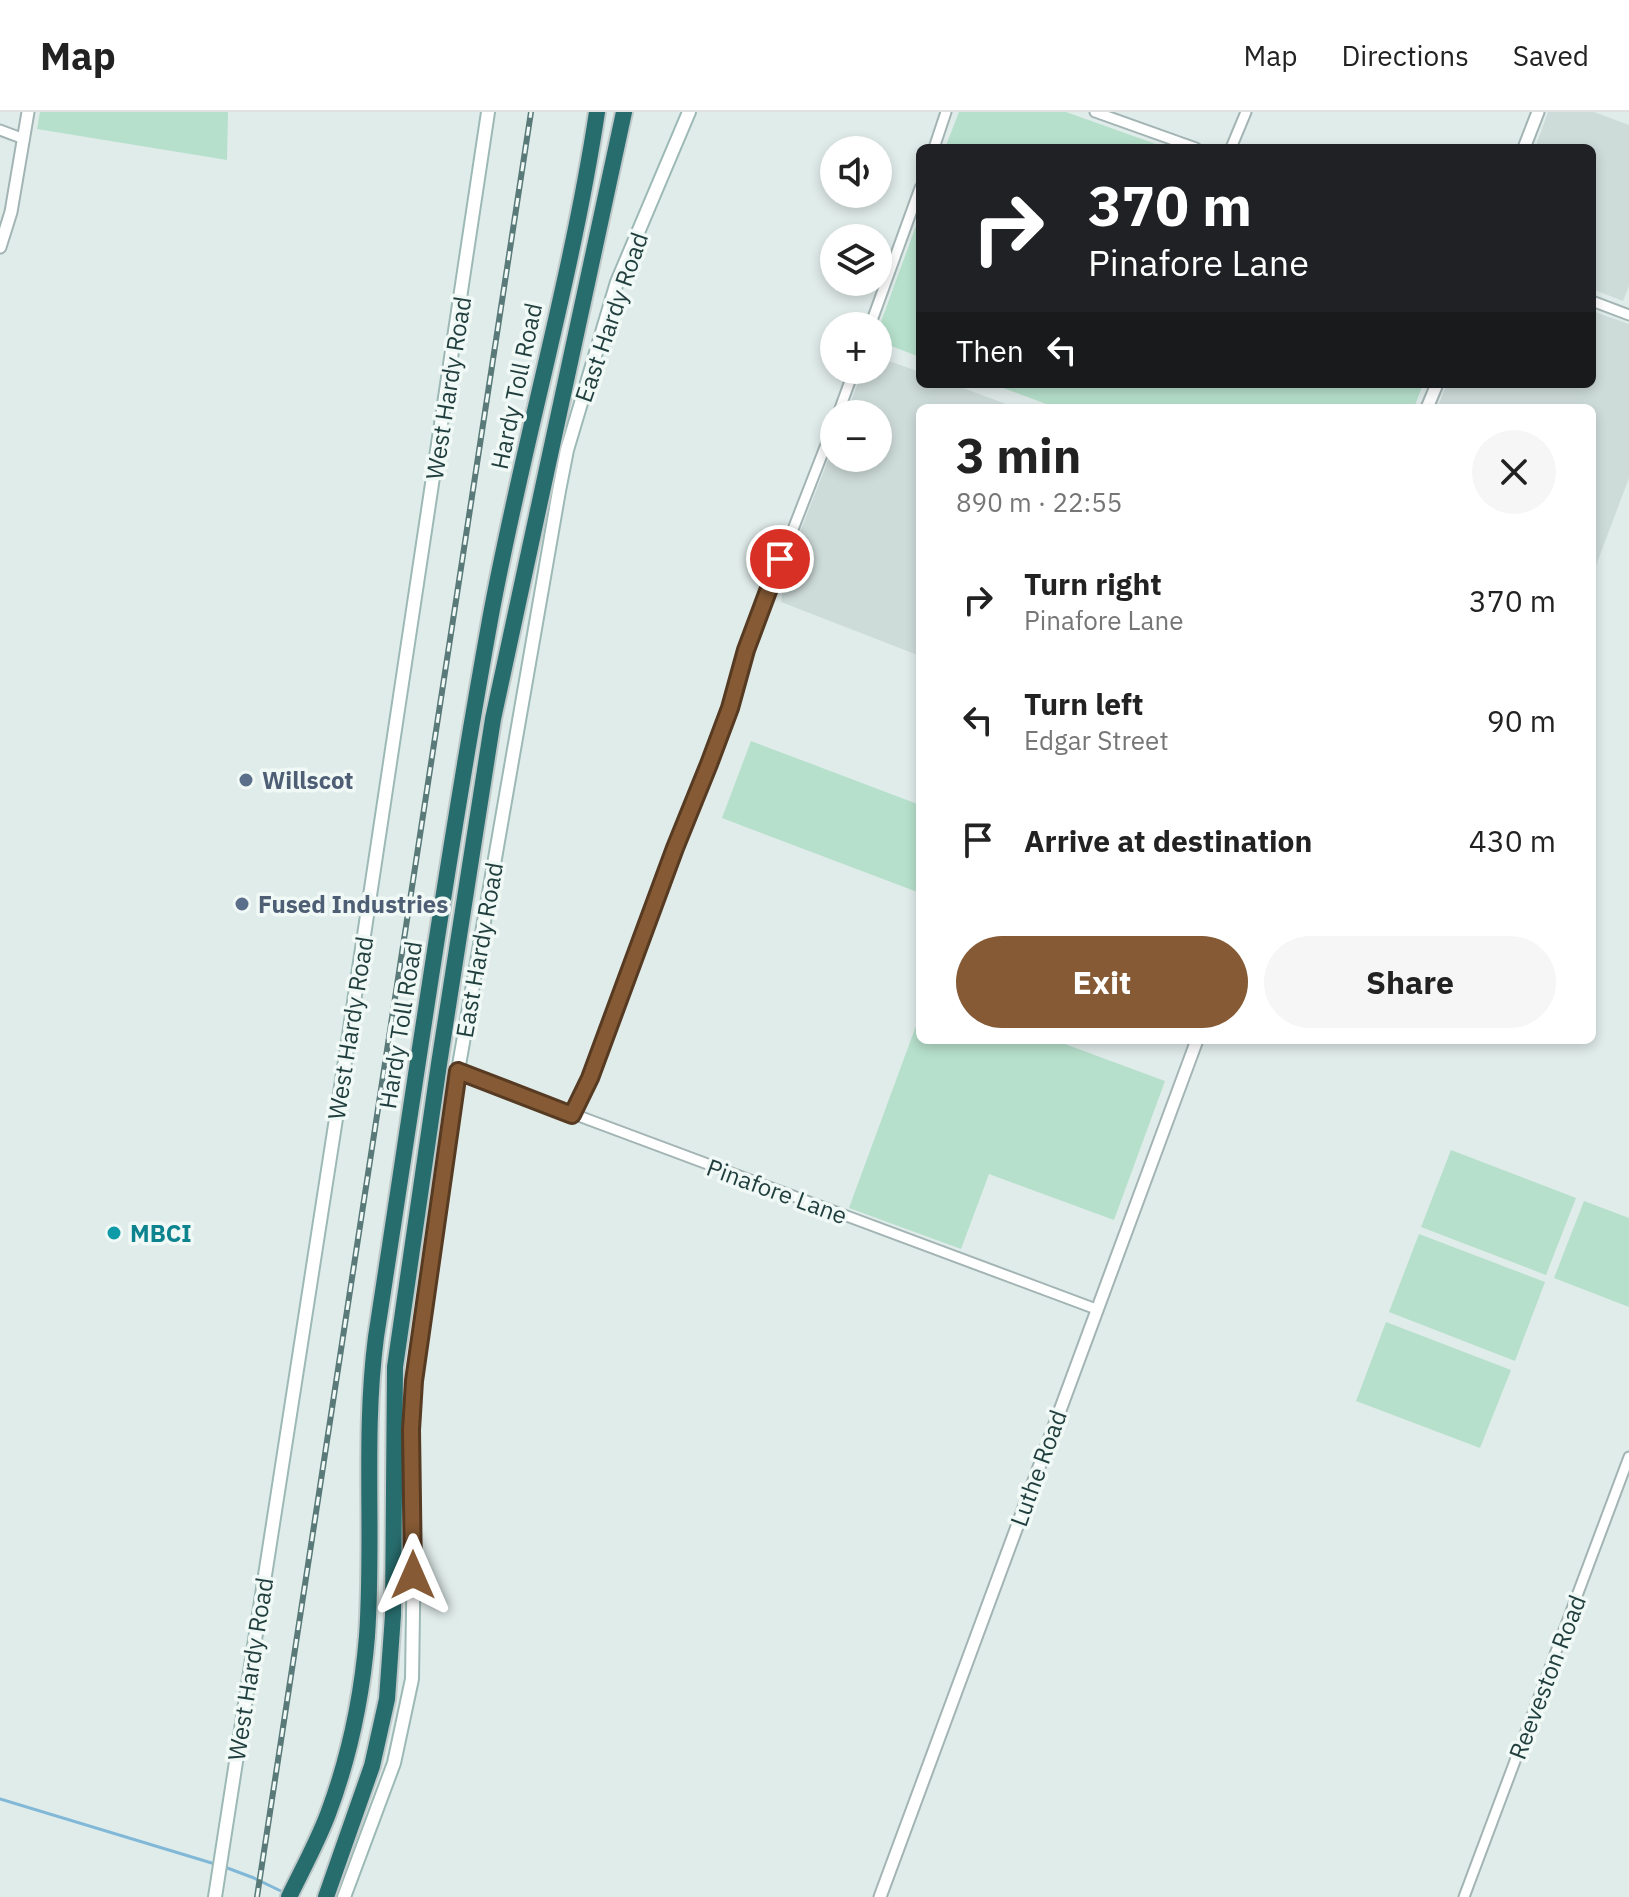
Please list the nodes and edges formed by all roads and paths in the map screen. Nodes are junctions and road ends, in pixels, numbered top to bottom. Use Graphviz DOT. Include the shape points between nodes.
graph roads {
  1 [pos="28,112"];
  2 [pos="488,112"];
  3 [pos="597,112"];
  4 [pos="624,112"];
  5 [pos="689,112"];
  6 [pos="946,112"];
  7 [pos="1095,112"];
  8 [pos="1246,112"];
  9 [pos="1538,112"];
  10 [pos="0,130"];
  11 [pos="24,139"];
  12 [pos="935,144"];
  13 [pos="1185,144"];
  14 [pos="1233,144"];
  15 [pos="1526,144"];
  16 [pos="916,199"];
  17 [pos="0,247"];
  18 [pos="1596,303"];
  19 [pos="875,312"];
  20 [pos="1629,315"];
  21 [pos="820,460"];
  22 [pos="1195,1044"];
  23 [pos="458,1071"];
  24 [pos="572,1115"];
  25 [pos="1096,1309"];
  26 [pos="1629,1457"];
  27 [pos="215,1897"];
  28 [pos="289,1897"];
  29 [pos="326,1897"];
  30 [pos="344,1897"];
  31 [pos="880,1897"];
  32 [pos="1464,1897"];
  1 -- 11 [label="street"];
  2 -- 27 [label="main road, West Hardy Road"];
  3 -- 28 [label="highway, Hardy Toll Road" via="586,187 490,619 376,1337 363,1670 336,1791"];
  4 -- 29 [label="highway, Hardy Toll Road" via="493,719 395,1367 394,1600 387,1699 372,1766"];
  5 -- 23 [label="main road, East Hardy Road" via="617,282 567,450"];
  6 -- 12 [label="street"];
  7 -- 13 [label="street"];
  8 -- 14 [label="street"];
  9 -- 15 [label="street"];
  10 -- 11 [label="street"];
  11 -- 17 [label="street"];
  16 -- 19 [label="street"];
  18 -- 20 [label="street"];
  21 -- 24 [label="street"];
  22 -- 25 [label="street, Luthe Road"];
  23 -- 24 [label="street, Pinafore Lane"];
  23 -- 30 [label="main road, East Hardy Road" via="414,1381 412,1679 394,1763"];
  24 -- 25 [label="street, Pinafore Lane"];
  25 -- 31 [label="street, Luthe Road"];
  26 -- 32 [label="street, Reeveston Road"];
}
